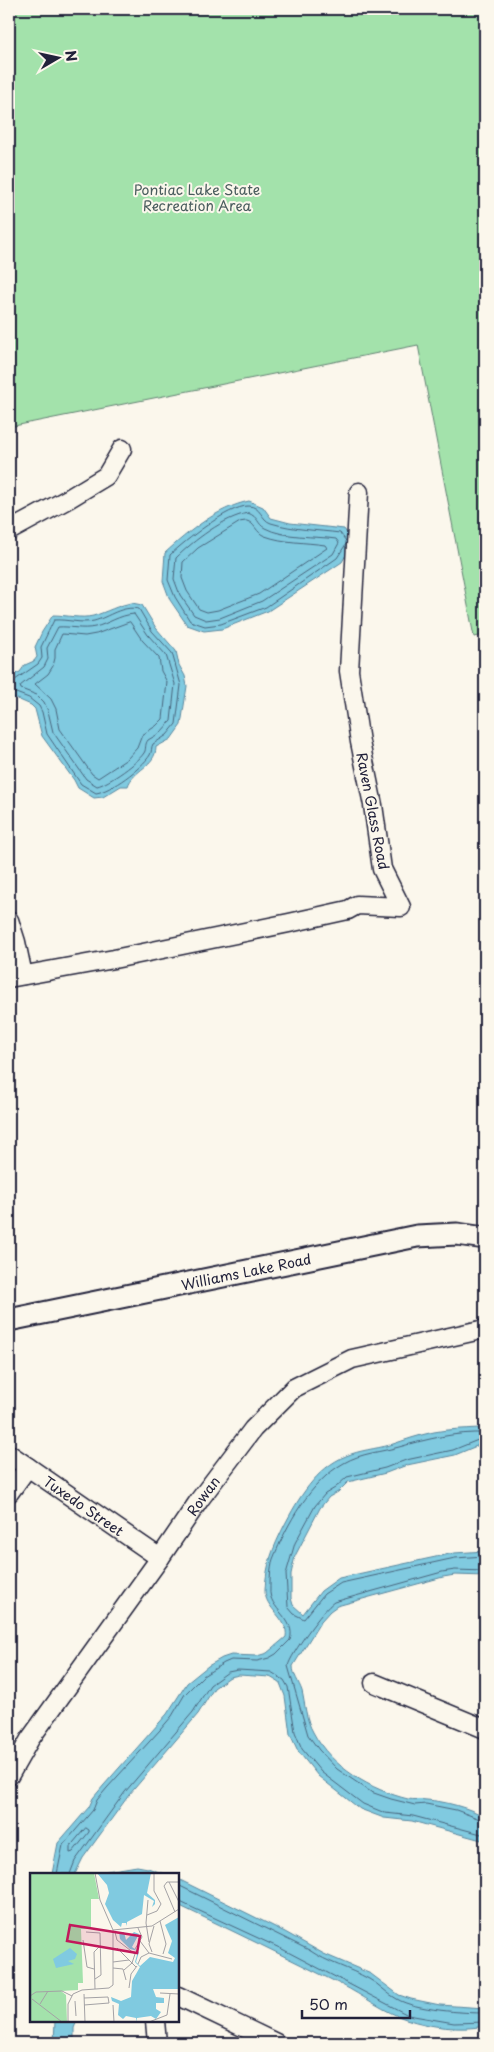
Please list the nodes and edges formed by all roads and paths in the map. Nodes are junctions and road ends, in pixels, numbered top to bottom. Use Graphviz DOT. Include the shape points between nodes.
graph roads {
  1 [pos="122,449"];
  2 [pos="359,492"];
  3 [pos="9,531"];
  4 [pos="9,920"];
  5 [pos="16,977"];
  6 [pos="485,1238"];
  7 [pos="9,1320"];
  8 [pos="485,1329"];
  9 [pos="9,1454"];
  10 [pos="28,1467"];
  11 [pos="9,1493"];
  12 [pos="160,1558"];
  13 [pos="374,1683"];
  14 [pos="485,1729"];
  15 [pos="9,1776"];
  16 [pos="179,1996"];
  17 [pos="155,2022"];
  18 [pos="156,2043"];
  19 [pos="276,2043"];
  1 -- 3 [label="street" via="106,476"];
  2 -- 5 [label="street, Raven Glass Road" via="349,671 382,869 401,907 357,905 348,910 289,923"];
  4 -- 5 [label="street" via="16,942"];
  6 -- 7 [label="main road, Williams Lake Road" via="457,1234 417,1236"];
  8 -- 12 [label="street, Rowan" via="352,1359 294,1388 253,1429"];
  9 -- 10 [label="street, Tuxedo Street"];
  10 -- 11 [label="street"];
  10 -- 12 [label="street, Tuxedo Street"];
  12 -- 15 [label="street, Rowan" via="30,1739"];
  13 -- 14 [label="street"];
  16 -- 19 [label="street"];
  17 -- 18 [label="street"];
}
